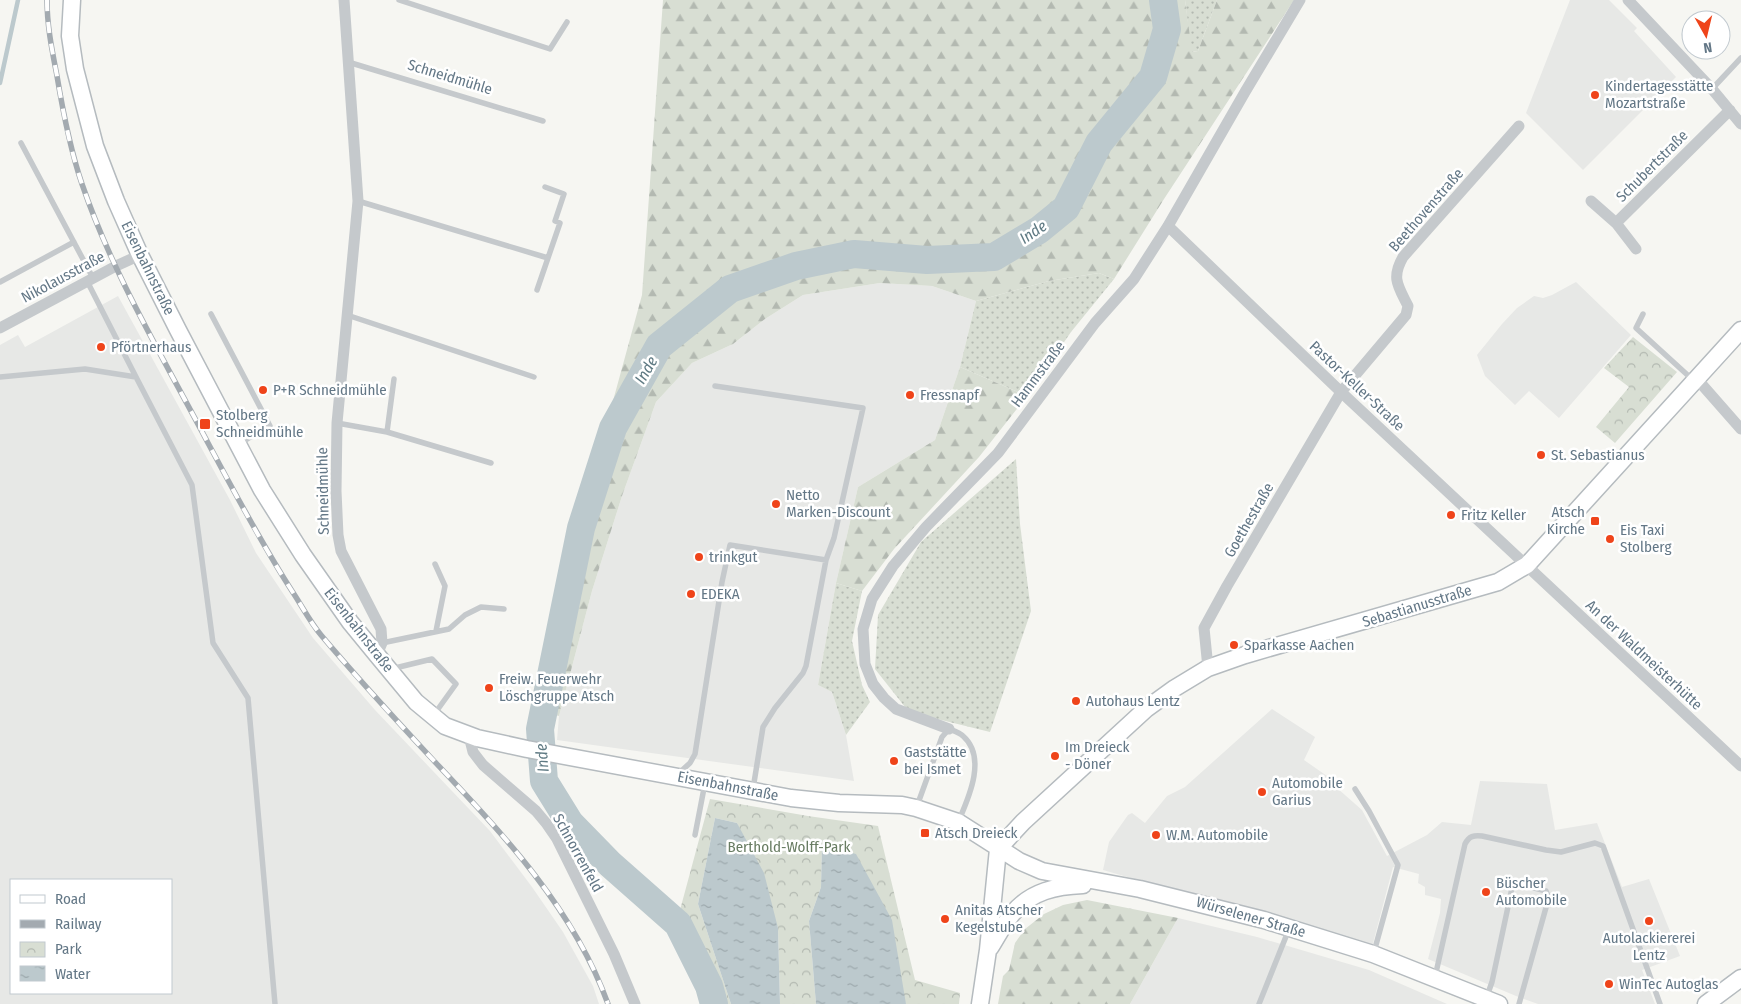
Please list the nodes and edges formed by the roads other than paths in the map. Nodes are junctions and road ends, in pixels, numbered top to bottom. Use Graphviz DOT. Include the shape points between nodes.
graph roads {
  1 [pos="72,0"];
  2 [pos="344,0"];
  3 [pos="399,0"];
  4 [pos="1300,0"];
  5 [pos="1628,0"];
  6 [pos="567,22"];
  7 [pos="1741,58"];
  8 [pos="348,61"];
  9 [pos="1712,89"];
  10 [pos="1730,110"];
  11 [pos="542,121"];
  12 [pos="1741,124"];
  13 [pos="1519,126"];
  14 [pos="21,143"];
  15 [pos="545,187"];
  16 [pos="358,201"];
  17 [pos="1591,202"];
  18 [pos="1616,223"];
  19 [pos="1168,226"];
  20 [pos="74,242"];
  21 [pos="1636,249"];
  22 [pos="140,254"];
  23 [pos="548,258"];
  24 [pos="90,279"];
  25 [pos="0,282"];
  26 [pos="537,290"];
  27 [pos="210,314"];
  28 [pos="1643,314"];
  29 [pos="347,315"];
  30 [pos="0,328"];
  31 [pos="1741,330"];
  32 [pos="0,377"];
  33 [pos="136,377"];
  34 [pos="534,377"];
  35 [pos="394,379"];
  36 [pos="1696,380"];
  37 [pos="714,386"];
  38 [pos="1341,392"];
  39 [pos="338,423"];
  40 [pos="1741,429"];
  41 [pos="388,432"];
  42 [pos="238,444"];
  43 [pos="491,463"];
  44 [pos="826,560"];
  45 [pos="435,564"];
  46 [pos="1527,565"];
  47 [pos="504,609"];
  48 [pos="436,631"];
  49 [pos="379,649"];
  50 [pos="1208,668"];
  51 [pos="389,669"];
  52 [pos="432,716"];
  53 [pos="950,729"];
  54 [pos="469,736"];
  55 [pos="1741,766"];
  56 [pos="675,776"];
  57 [pos="706,782"];
  58 [pos="1355,789"];
  59 [pos="752,791"];
  60 [pos="916,808"];
  61 [pos="958,822"];
  62 [pos="695,835"];
  63 [pos="998,849"];
  64 [pos="1109,883"];
  65 [pos="1290,927"];
  66 [pos="988,950"];
  67 [pos="1373,954"];
  68 [pos="1435,978"];
  69 [pos="1741,978"];
  70 [pos="1492,1002"];
  71 [pos="274,1004"];
  72 [pos="635,1004"];
  73 [pos="980,1004"];
  74 [pos="1259,1004"];
  75 [pos="1519,1004"];
  76 [pos="1660,1004"];
  77 [pos="1706,1004"];
  1 -- 22 [label="main road, Eisenbahnstraße" via="70,36 75,69 95,146"];
  2 -- 8 [label="street, Schneidmühle"];
  3 -- 6 [label="lane" via="550,49"];
  4 -- 19 [label="street, Hammstraße"];
  5 -- 9 [label="street"];
  7 -- 9 [label="lane"];
  8 -- 11 [label="lane, Schneidmühle"];
  8 -- 16 [label="street, Schneidmühle"];
  9 -- 10 [label="street"];
  10 -- 12 [label="street"];
  10 -- 18 [label="street, Schubertstraße"];
  13 -- 38 [label="street, Beethovenstraße" via="1403,257 1395,277 1408,306 1406,315"];
  14 -- 20 [label="lane"];
  15 -- 23 [label="lane" via="564,194 555,221 560,223"];
  16 -- 23 [label="lane"];
  16 -- 29 [label="street, Schneidmühle"];
  17 -- 18 [label="street, Schubertstraße"];
  18 -- 21 [label="street, Schubertstraße"];
  19 -- 38 [label="street, Pastor-Keller-Straße"];
  19 -- 53 [label="street, Hammstraße" via="1134,279 1095,323 998,454 893,566 872,599 863,629 865,664 873,684 896,709"];
  20 -- 24 [label="lane"];
  20 -- 25 [label="lane"];
  22 -- 24 [label="street, Nikolausstraße"];
  22 -- 42 [label="main road, Eisenbahnstraße"];
  23 -- 26 [label="lane"];
  24 -- 30 [label="street, Nikolausstraße"];
  24 -- 33 [label="lane"];
  27 -- 42 [label="lane" via="270,426"];
  28 -- 36 [label="lane" via="1636,328"];
  29 -- 34 [label="lane"];
  29 -- 39 [label="street, Schneidmühle"];
  31 -- 36 [label="main road, Sebastianusstraße"];
  32 -- 33 [label="lane" via="85,369"];
  33 -- 71 [label="lane" via="192,485 213,643 248,698"];
  35 -- 41 [label="lane"];
  36 -- 40 [label="street"];
  36 -- 46 [label="main road, Sebastianusstraße"];
  37 -- 44 [label="lane" via="863,408 834,538"];
  38 -- 46 [label="street, Pastor-Keller-Straße"];
  38 -- 50 [label="street, Goethestraße" via="1204,628"];
  39 -- 41 [label="lane"];
  39 -- 49 [label="street, Schneidmühle" via="338,535 342,551 380,629"];
  41 -- 43 [label="lane"];
  42 -- 49 [label="main road, Eisenbahnstraße" via="262,490 303,555 350,622"];
  44 -- 56 [label="lane" via="730,545 695,754 684,770"];
  44 -- 59 [label="lane" via="806,666 762,727"];
  45 -- 48 [label="lane" via="445,586"];
  46 -- 50 [label="main road, Sebastianusstraße" via="1498,582"];
  46 -- 55 [label="street, An der Waldmeisterhütte"];
  47 -- 48 [label="lane" via="481,607 449,629"];
  48 -- 49 [label="lane"];
  49 -- 51 [label="main road, Eisenbahnstraße"];
  50 -- 63 [label="main road, Sebastianusstraße" via="1146,709"];
  51 -- 52 [label="main road, Eisenbahnstraße"];
  51 -- 52 [label="lane" via="432,659 456,684"];
  52 -- 54 [label="main road, Eisenbahnstraße" via="445,726"];
  53 -- 60 [label="lane" via="942,737"];
  53 -- 61 [label="lane" via="964,736 972,749 975,763 973,784"];
  54 -- 56 [label="main road, Eisenbahnstraße"];
  54 -- 72 [label="street, Schnorrenfeld" via="473,752 483,765 536,811 557,839"];
  56 -- 57 [label="main road, Eisenbahnstraße"];
  57 -- 59 [label="main road, Eisenbahnstraße"];
  57 -- 62 [label="lane"];
  58 -- 67 [label="lane" via="1398,865"];
  59 -- 60 [label="main road, Eisenbahnstraße" via="839,803"];
  60 -- 61 [label="main road, Eisenbahnstraße"];
  61 -- 63 [label="main road, Eisenbahnstraße"];
  63 -- 64 [label="main road, Würselener Straße" via="1042,870"];
  63 -- 66 [label="main road"];
  64 -- 65 [label="main road, Würselener Straße"];
  64 -- 66 [label="main road" via="1062,886 1030,898 1014,911"];
  65 -- 67 [label="main road, Würselener Straße"];
  65 -- 74 [label="lane"];
  66 -- 73 [label="main road"];
  67 -- 68 [label="main road, Würselener Straße"];
  68 -- 70 [label="main road, Würselener Straße"];
  68 -- 76 [label="lane" via="1467,839 1482,836 1561,852 1599,843"];
  69 -- 77 [label="main road"];
  70 -- 75 [label="lane" via="1492,982 1512,888 1518,884 1546,891 1548,896"];
}
